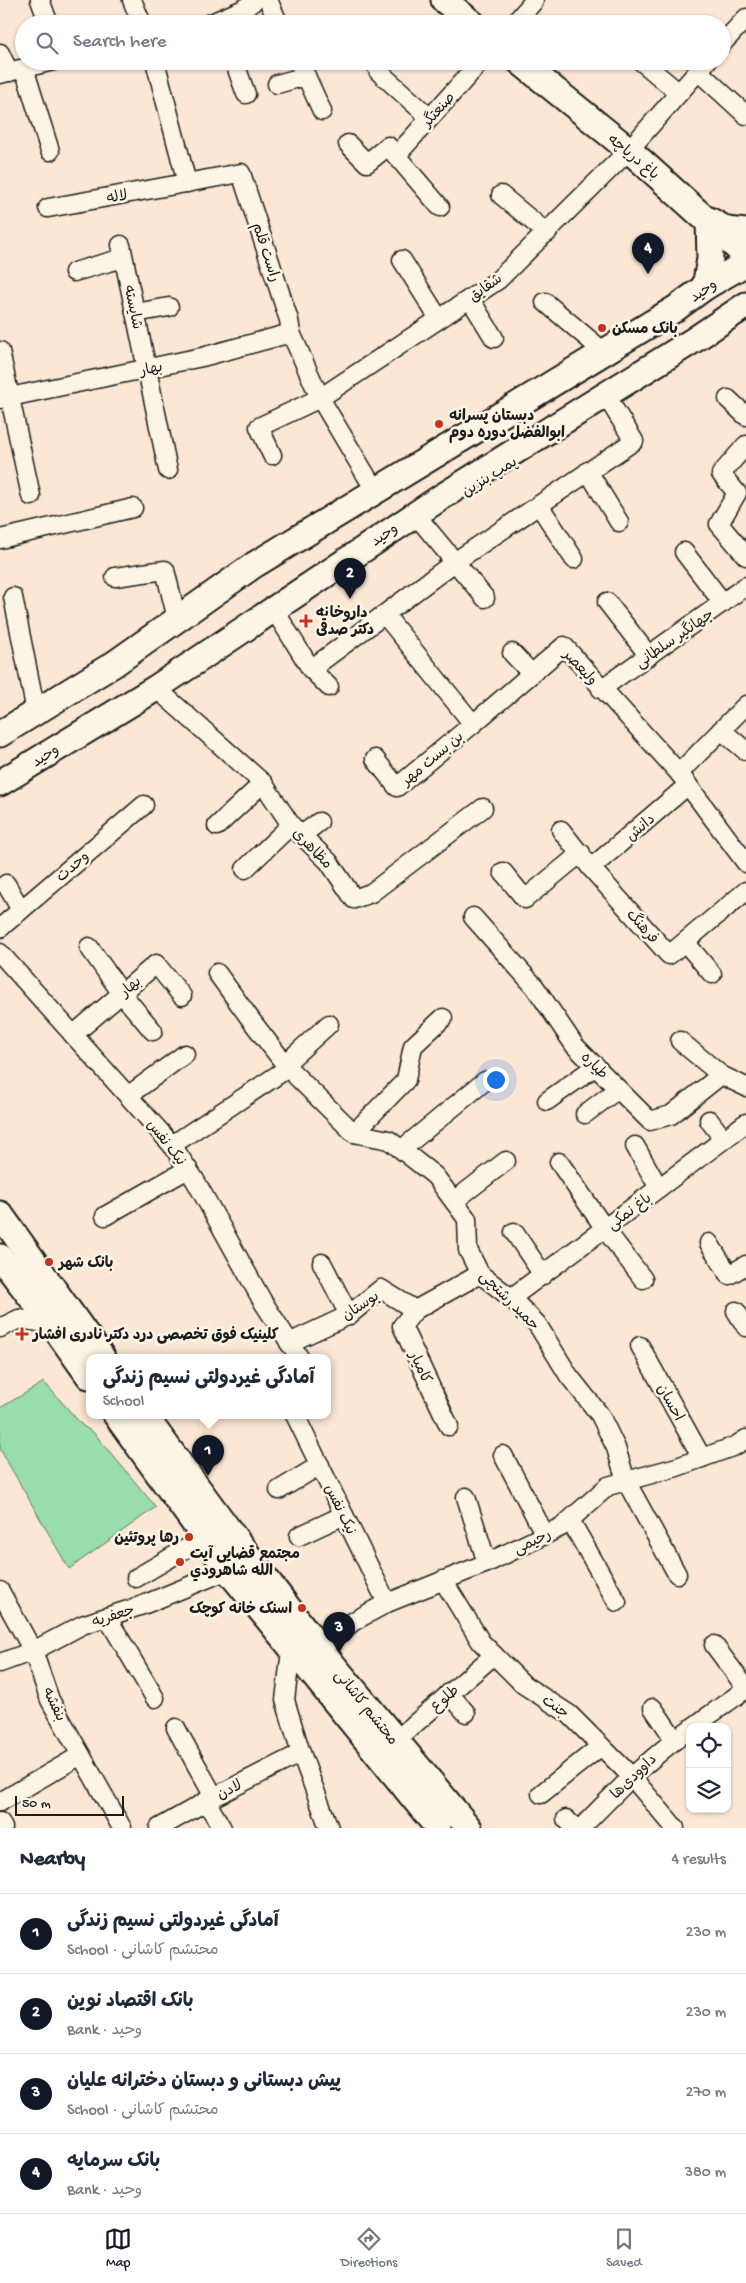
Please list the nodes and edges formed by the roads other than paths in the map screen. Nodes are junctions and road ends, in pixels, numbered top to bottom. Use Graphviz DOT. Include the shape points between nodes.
graph roads {
  1 [pos="40,0"];
  2 [pos="132,0"];
  3 [pos="255,0"];
  4 [pos="268,0"];
  5 [pos="444,0"];
  6 [pos="534,1"];
  7 [pos="46,15"];
  8 [pos="138,15"];
  9 [pos="232,15"];
  10 [pos="276,15"];
  11 [pos="462,15"];
  12 [pos="522,15"];
  13 [pos="746,18"];
  14 [pos="731,34"];
  15 [pos="0,53"];
  16 [pos="157,70"];
  17 [pos="237,70"];
  18 [pos="300,70"];
  19 [pos="302,70"];
  20 [pos="473,70"];
  21 [pos="530,70"];
  22 [pos="652,70"];
  23 [pos="699,70"];
  24 [pos="707,70"];
  25 [pos="378,71"];
  26 [pos="11,72"];
  27 [pos="277,84"];
  28 [pos="679,93"];
  29 [pos="246,94"];
  30 [pos="322,111"];
  31 [pos="746,115"];
  32 [pos="430,118"];
  33 [pos="348,144"];
  34 [pos="629,150"];
  35 [pos="50,151"];
  36 [pos="396,156"];
  37 [pos="187,183"];
  38 [pos="501,195"];
  39 [pos="440,207"];
  40 [pos="48,208"];
  41 [pos="709,220"];
  42 [pos="746,232"];
  43 [pos="547,233"];
  44 [pos="746,256"];
  45 [pos="402,260"];
  46 [pos="746,263"];
  47 [pos="74,272"];
  48 [pos="705,287"];
  49 [pos="470,299"];
  50 [pos="545,302"];
  51 [pos="169,307"];
  52 [pos="745,307"];
  53 [pos="675,309"];
  54 [pos="135,314"];
  55 [pos="440,319"];
  56 [pos="291,333"];
  57 [pos="494,338"];
  58 [pos="694,340"];
  59 [pos="0,351"];
  60 [pos="604,352"];
  61 [pos="147,369"];
  62 [pos="605,394"];
  63 [pos="5,398"];
  64 [pos="320,398"];
  65 [pos="728,399"];
  66 [pos="746,416"];
  67 [pos="746,445"];
  68 [pos="272,455"];
  69 [pos="168,470"];
  70 [pos="588,471"];
  71 [pos="376,492"];
  72 [pos="31,496"];
  73 [pos="741,497"];
  74 [pos="539,505"];
  75 [pos="133,508"];
  76 [pos="416,514"];
  77 [pos="619,522"];
  78 [pos="0,539"];
  79 [pos="684,552"];
  80 [pos="746,556"];
  81 [pos="574,559"];
  82 [pos="456,561"];
  83 [pos="115,578"];
  84 [pos="746,586"];
  85 [pos="14,597"];
  86 [pos="485,598"];
  87 [pos="607,602"];
  88 [pos="723,603"];
  89 [pos="273,608"];
  90 [pos="385,614"];
  91 [pos="177,619"];
  92 [pos="512,653"];
  93 [pos="649,656"];
  94 [pos="311,669"];
  95 [pos="532,674"];
  96 [pos="329,686"];
  97 [pos="156,688"];
  98 [pos="601,689"];
  99 [pos="746,705"];
  100 [pos="36,712"];
  101 [pos="473,724"];
  102 [pos="721,730"];
  103 [pos="0,734"];
  104 [pos="746,751"];
  105 [pos="375,759"];
  106 [pos="683,779"];
  107 [pos="0,783"];
  108 [pos="263,783"];
  109 [pos="144,805"];
  110 [pos="483,808"];
  111 [pos="319,822"];
  112 [pos="217,826"];
  113 [pos="297,830"];
  114 [pos="561,830"];
  115 [pos="581,853"];
  116 [pos="744,853"];
  117 [pos="591,868"];
  118 [pos="245,869"];
  119 [pos="504,872"];
  120 [pos="6,884"];
  121 [pos="746,891"];
  122 [pos="21,910"];
  123 [pos="473,917"];
  124 [pos="0,928"];
  125 [pos="685,942"];
  126 [pos="89,947"];
  127 [pos="0,953"];
  128 [pos="217,973"];
  129 [pos="712,974"];
  130 [pos="122,994"];
  131 [pos="182,996"];
  132 [pos="444,1018"];
  133 [pos="330,1024"];
  134 [pos="153,1031"];
  135 [pos="73,1035"];
  136 [pos="680,1041"];
  137 [pos="185,1054"];
  138 [pos="287,1066"];
  139 [pos="596,1066"];
  140 [pos="721,1075"];
  141 [pos="485,1080"];
  142 [pos="746,1087"];
  143 [pos="618,1089"];
  144 [pos="129,1096"];
  145 [pos="547,1101"];
  146 [pos="585,1114"];
  147 [pos="709,1120"];
  148 [pos="746,1123"];
  149 [pos="354,1133"];
  150 [pos="724,1140"];
  151 [pos="172,1145"];
  152 [pos="635,1146"];
  153 [pos="402,1149"];
  154 [pos="506,1161"];
  155 [pos="559,1162"];
  156 [pos="188,1169"];
  157 [pos="659,1188"];
  158 [pos="454,1201"];
  159 [pos="0,1214"];
  160 [pos="105,1216"];
  161 [pos="605,1229"];
  162 [pos="514,1232"];
  163 [pos="709,1242"];
  164 [pos="0,1257"];
  165 [pos="322,1263"];
  166 [pos="746,1265"];
  167 [pos="480,1274"];
  168 [pos="543,1275"];
  169 [pos="643,1279"];
  170 [pos="511,1298"];
  171 [pos="25,1309"];
  172 [pos="415,1310"];
  173 [pos="736,1311"];
  174 [pos="348,1315"];
  175 [pos="746,1327"];
  176 [pos="0,1328"];
  177 [pos="640,1346"];
  178 [pos="294,1350"];
  179 [pos="100,1354"];
  180 [pos="86,1372"];
  181 [pos="119,1419"];
  182 [pos="147,1419"];
  183 [pos="297,1419"];
  184 [pos="449,1426"];
  185 [pos="746,1440"];
  186 [pos="503,1455"];
  187 [pos="702,1458"];
  188 [pos="320,1465"];
  189 [pos="626,1481"];
  190 [pos="279,1490"];
  191 [pos="466,1497"];
  192 [pos="344,1515"];
  193 [pos="570,1520"];
  194 [pos="544,1535"];
  195 [pos="299,1536"];
  196 [pos="204,1538"];
  197 [pos="247,1554"];
  198 [pos="487,1563"];
  199 [pos="228,1570"];
  200 [pos="678,1574"];
  201 [pos="136,1578"];
  202 [pos="443,1580"];
  203 [pos="0,1591"];
  204 [pos="617,1602"];
  205 [pos="387,1604"];
  206 [pos="107,1617"];
  207 [pos="714,1645"];
  208 [pos="33,1651"];
  209 [pos="304,1654"];
  210 [pos="494,1654"];
  211 [pos="0,1663"];
  212 [pos="746,1688"];
  213 [pos="449,1693"];
  214 [pos="155,1698"];
  215 [pos="653,1708"];
  216 [pos="466,1714"];
  217 [pos="698,1723"];
  218 [pos="176,1728"];
  219 [pos="686,1732"];
  220 [pos="675,1740"];
  221 [pos="395,1741"];
  222 [pos="601,1746"];
  223 [pos="301,1753"];
  224 [pos="81,1755"];
  225 [pos="631,1776"];
  226 [pos="541,1794"];
  227 [pos="210,1799"];
  228 [pos="0,1802"];
  229 [pos="0,1822"];
  230 [pos="664,1824"];
  231 [pos="574,1825"];
  232 [pos="3,1828"];
  233 [pos="122,1828"];
  234 [pos="159,1828"];
  235 [pos="222,1828"];
  236 [pos="329,1828"];
  237 [pos="438,1828"];
  238 [pos="469,1828"];
  1 -- 7 [label="street"];
  2 -- 8 [label="street"];
  3 -- 9 [label="street"];
  4 -- 10 [label="street"];
  5 -- 11 [label="main road"];
  6 -- 12 [label="street"];
  13 -- 14 [label="street"];
  15 -- 26 [label="street"];
  16 -- 37 [label="street"];
  17 -- 29 [label="street"];
  18 -- 27 [label="street"];
  19 -- 30 [label="street"];
  20 -- 32 [label="street, صنعتگر"];
  21 -- 34 [label="main road, باغ دریاچه"];
  22 -- 28 [label="street"];
  23 -- 28 [label="street, شقایق"];
  24 -- 31 [label="street"];
  25 -- 32 [label="street"];
  26 -- 35 [label="street"];
  28 -- 34 [label="street, شقایق"];
  32 -- 36 [label="street, صنعتگر"];
  33 -- 36 [label="street" via="367,164 388,146"];
  34 -- 41 [label="main road, باغ دریاچه"];
  34 -- 43 [label="street, شقایق"];
  36 -- 39 [label="street"];
  37 -- 40 [label="street, لاله"];
  37 -- 56 [label="street, راست قلم" via="241,173"];
  38 -- 43 [label="street"];
  41 -- 42 [label="main road" via="727,230"];
  41 -- 44 [label="main road, باغ دریاچه"];
  41 -- 48 [label="main road" via="710,259"];
  43 -- 49 [label="street, شقایق" via="498,280"];
  45 -- 55 [label="street"];
  46 -- 48 [label="main road, وحید"];
  47 -- 54 [label="street, شایسته" via="122,251"];
  48 -- 53 [label="main road, وحید"];
  49 -- 55 [label="street, شقایق"];
  49 -- 57 [label="street"];
  50 -- 60 [label="street"];
  51 -- 54 [label="street"];
  52 -- 58 [label="main road, وحید"];
  53 -- 58 [label="main road" via="689,322"];
  53 -- 60 [label="main road, وحید"];
  54 -- 61 [label="street, شایسته"];
  55 -- 64 [label="street, شقایق"];
  56 -- 61 [label="street, بهار"];
  56 -- 64 [label="street, راست قلم"];
  58 -- 62 [label="main road, وحید"];
  59 -- 63 [label="street"];
  60 -- 71 [label="main road, وحید"];
  61 -- 63 [label="street, بهار"];
  61 -- 69 [label="street"];
  62 -- 70 [label="street" via="634,441"];
  62 -- 76 [label="main road, وحید"];
  63 -- 72 [label="street"];
  64 -- 68 [label="street, شقایق" via="260,427"];
  64 -- 71 [label="street, راست قلم"];
  65 -- 66 [label="street"];
  67 -- 73 [label="street" via="721,474"];
  70 -- 74 [label="street"];
  70 -- 77 [label="street"];
  71 -- 91 [label="main road, وحید" via="254,565"];
  73 -- 80 [label="street" via="719,524"];
  74 -- 81 [label="street"];
  74 -- 82 [label="street"];
  75 -- 78 [label="street"];
  76 -- 82 [label="street"];
  76 -- 89 [label="main road, وحید"];
  79 -- 88 [label="street"];
  82 -- 86 [label="street"];
  82 -- 90 [label="street"];
  83 -- 91 [label="street" via="165,570"];
  84 -- 88 [label="street, جهانگیر سلطانی"];
  85 -- 100 [label="street"];
  87 -- 93 [label="street"];
  88 -- 93 [label="street, جهانگیر سلطانی"];
  89 -- 94 [label="street"];
  89 -- 97 [label="main road, وحید"];
  90 -- 94 [label="street"];
  90 -- 101 [label="street"];
  91 -- 100 [label="main road, وحید" via="114,664"];
  92 -- 95 [label="street"];
  93 -- 98 [label="street, جهانگیر سلطانی"];
  94 -- 96 [label="street"];
  95 -- 98 [label="street, ولیعصر" via="564,646"];
  95 -- 101 [label="street, ولیعصر"];
  97 -- 107 [label="main road, وحید"];
  97 -- 108 [label="street, مظاهری"];
  98 -- 106 [label="street, ولیعصر"];
  99 -- 102 [label="street, دانش"];
  100 -- 103 [label="main road, وحید"];
  101 -- 105 [label="street, بن بست مهر" via="397,787"];
  102 -- 104 [label="street"];
  102 -- 106 [label="street, دانش"];
  106 -- 116 [label="street, ولیعصر"];
  106 -- 117 [label="street, دانش"];
  108 -- 112 [label="street"];
  108 -- 113 [label="street, مظاهری"];
  109 -- 122 [label="street, وحدت"];
  110 -- 113 [label="street, مظاهری" via="370,893 354,899 329,862"];
  111 -- 113 [label="street"];
  113 -- 118 [label="street"];
  114 -- 115 [label="street"];
  115 -- 117 [label="street"];
  115 -- 119 [label="street" via="525,899"];
  117 -- 125 [label="street, فرهنگ" via="669,955"];
  120 -- 122 [label="street"];
  121 -- 125 [label="street, فرهنگ"];
  122 -- 124 [label="street, وحدت"];
  123 -- 139 [label="street, طیاره" via="535,987 575,1046"];
  125 -- 129 [label="street"];
  126 -- 130 [label="street"];
  127 -- 135 [label="street, نیک نفس"];
  128 -- 138 [label="street"];
  130 -- 131 [label="street, بهار" via="156,964"];
  130 -- 134 [label="street"];
  130 -- 135 [label="street, بهار"];
  132 -- 149 [label="street" via="413,1046 406,1080"];
  133 -- 138 [label="street"];
  135 -- 144 [label="street, نیک نفس"];
  136 -- 140 [label="street"];
  137 -- 144 [label="street"];
  138 -- 149 [label="street"];
  138 -- 151 [label="street"];
  139 -- 143 [label="street, طیاره"];
  139 -- 145 [label="street"];
  140 -- 142 [label="street"];
  140 -- 143 [label="street, طیاره" via="671,1115 650,1121"];
  141 -- 153 [label="street"];
  143 -- 146 [label="street"];
  144 -- 151 [label="street, نیک نفس"];
  147 -- 150 [label="street"];
  148 -- 150 [label="street, باغ نمکی"];
  149 -- 153 [label="street, حمید رشتچی" via="389,1140"];
  150 -- 157 [label="street, باغ نمکی"];
  151 -- 156 [label="street, نیک نفس"];
  152 -- 157 [label="street"];
  153 -- 158 [label="street, حمید رشتچی" via="435,1176"];
  154 -- 158 [label="street"];
  155 -- 161 [label="street"];
  156 -- 160 [label="street"];
  156 -- 178 [label="street, نیک نفس"];
  157 -- 161 [label="street, باغ نمکی"];
  158 -- 167 [label="street, حمید رشتچی" via="467,1219 468,1250"];
  159 -- 179 [label="main road"];
  161 -- 168 [label="street, باغ نمکی"];
  161 -- 169 [label="street"];
  162 -- 168 [label="street"];
  163 -- 166 [label="street" via="729,1275"];
  164 -- 171 [label="main road"];
  165 -- 174 [label="street"];
  167 -- 170 [label="street, حمید رشتچی"];
  167 -- 172 [label="street"];
  168 -- 170 [label="street, باغ نمکی"];
  170 -- 189 [label="street, حمید رشتچی" via="537,1324 600,1415 616,1448"];
  171 -- 176 [label="street"];
  171 -- 180 [label="main road" via="52,1324"];
  172 -- 174 [label="street, بوستان" via="381,1289"];
  172 -- 184 [label="street, کامیار" via="402,1326"];
  173 -- 175 [label="street"];
  174 -- 178 [label="street, بوستان"];
  177 -- 187 [label="street, احسان"];
  181 -- 196 [label="main road, محتشم کاشانی"];
  182 -- 197 [label="main road, محتشم کاشانی"];
  183 -- 188 [label="street, نیک نفس"];
  185 -- 187 [label="street, رحیمی"];
  186 -- 194 [label="street"];
  187 -- 189 [label="street, رحیمی"];
  188 -- 190 [label="street"];
  188 -- 192 [label="street, نیک نفس"];
  189 -- 193 [label="street, رحیمی" via="608,1486"];
  189 -- 200 [label="street, حمید رشتچی"];
  191 -- 198 [label="street"];
  192 -- 195 [label="street"];
  192 -- 205 [label="street, نیک نفس"];
  193 -- 194 [label="street, رحیمی"];
  193 -- 204 [label="street"];
  194 -- 198 [label="street, رحیمی"];
  196 -- 199 [label="main road, محتشم کاشانی"];
  196 -- 201 [label="street"];
  197 -- 199 [label="street, جعفریه"];
  197 -- 209 [label="main road, محتشم کاشانی"];
  198 -- 202 [label="street, رحیمی"];
  199 -- 206 [label="street, جعفریه"];
  199 -- 209 [label="main road, محتشم کاشانی"];
  202 -- 205 [label="street, رحیمی"];
  202 -- 210 [label="street, جنت" via="481,1642"];
  203 -- 208 [label="street, بنفشه"];
  205 -- 209 [label="street, رحیمی"];
  206 -- 208 [label="street, جعفریه" via="82,1625"];
  206 -- 214 [label="street"];
  207 -- 212 [label="street"];
  208 -- 211 [label="street, جعفریه"];
  208 -- 224 [label="street, بنفشه" via="50,1700"];
  209 -- 221 [label="main road, محتشم کاشانی"];
  209 -- 223 [label="street" via="286,1700"];
  209 -- 237 [label="main road, محتشم کاشانی"];
  210 -- 213 [label="street, طلوع"];
  210 -- 222 [label="street, جنت" via="524,1685 569,1714"];
  212 -- 217 [label="street"];
  213 -- 216 [label="street"];
  213 -- 221 [label="street, طلوع"];
  215 -- 220 [label="street"];
  218 -- 227 [label="street"];
  219 -- 220 [label="street, داوودی‌ها"];
  220 -- 225 [label="street, داوودی‌ها"];
  221 -- 238 [label="main road, محتشم کاشانی"];
  222 -- 225 [label="street, جنت"];
  222 -- 226 [label="street"];
  223 -- 227 [label="street, لادن"];
  223 -- 236 [label="street"];
  224 -- 228 [label="street"];
  224 -- 233 [label="street, بنفشه"];
  225 -- 230 [label="street, جنت"];
  225 -- 231 [label="street, داوودی‌ها"];
  227 -- 234 [label="street, لادن"];
  227 -- 235 [label="street"];
  229 -- 232 [label="street"];
}
